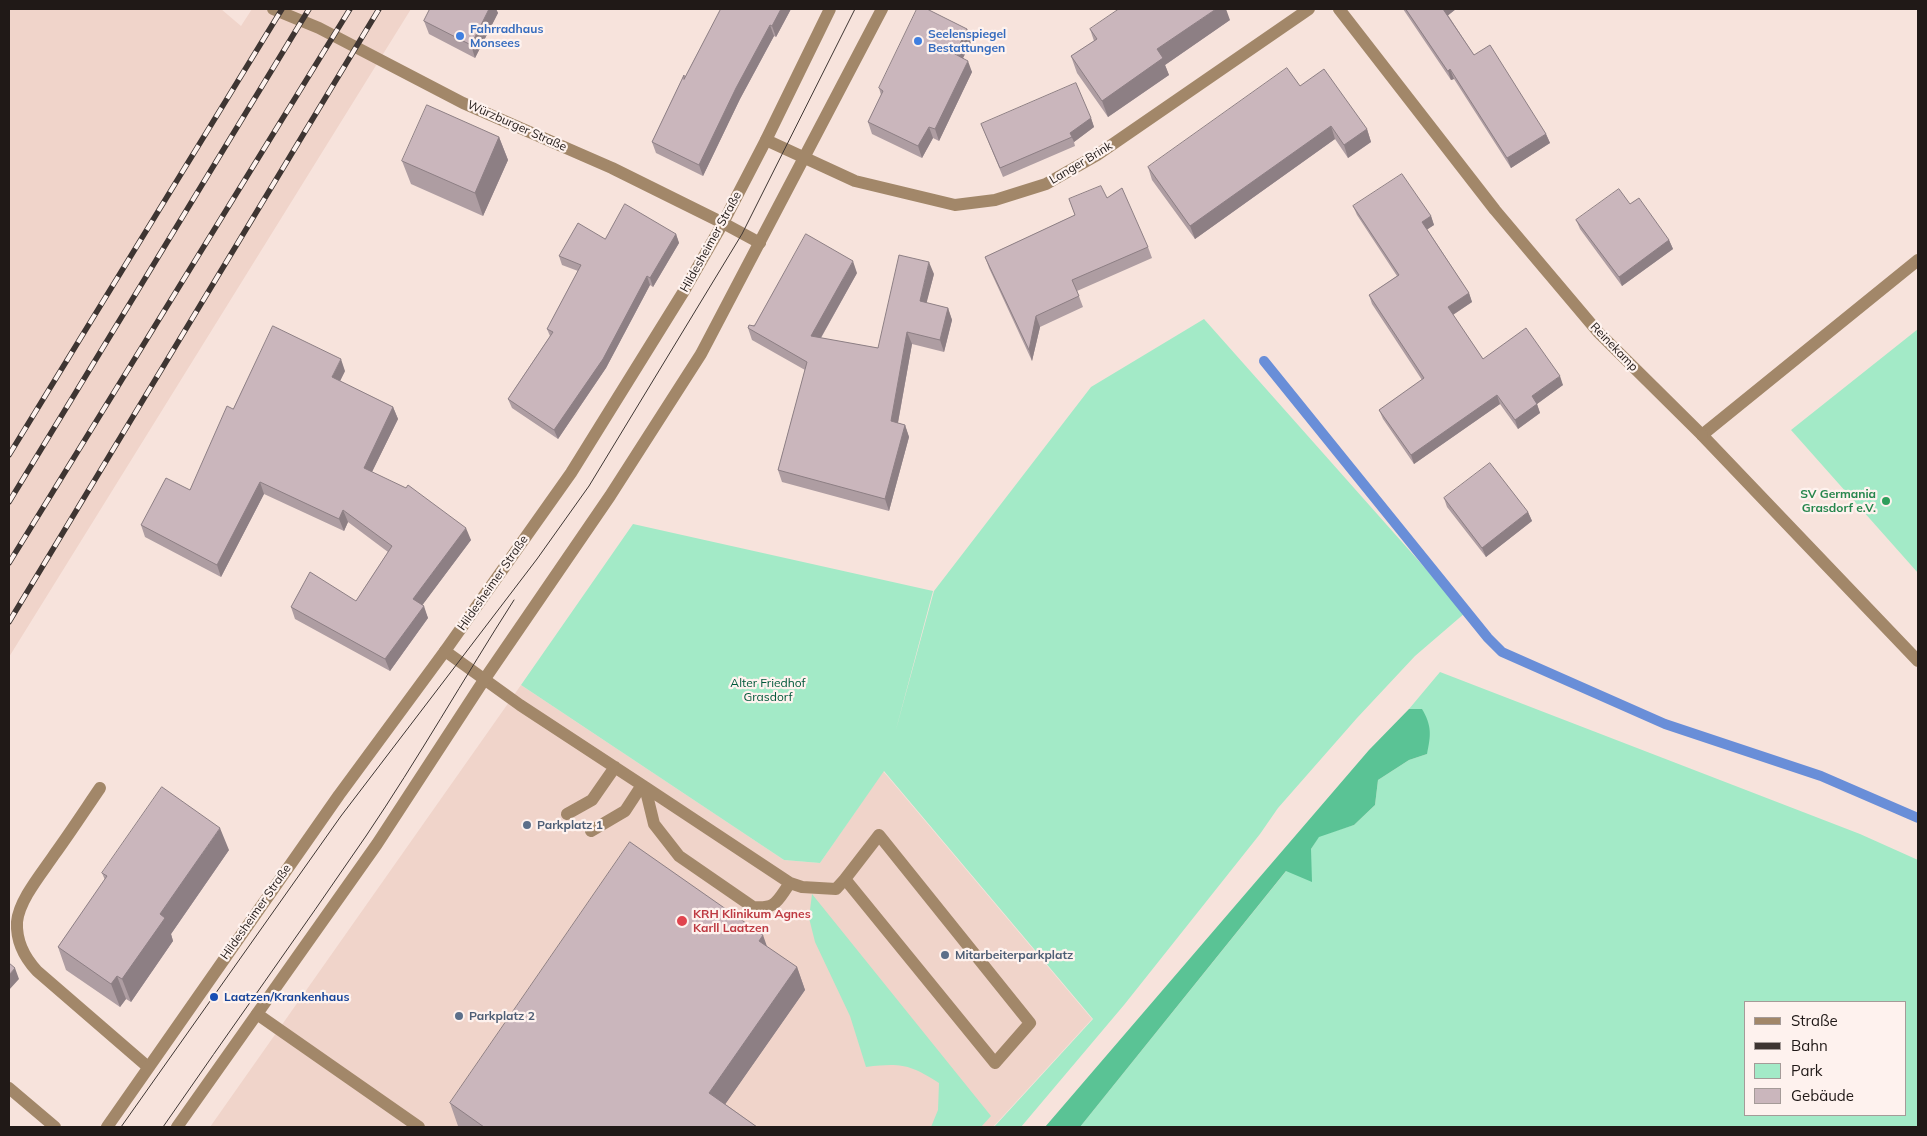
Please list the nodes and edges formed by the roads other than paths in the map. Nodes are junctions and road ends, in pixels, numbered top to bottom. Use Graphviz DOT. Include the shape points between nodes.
graph roads {
  1 [pos="273,9"];
  2 [pos="830,9"];
  3 [pos="882,9"];
  4 [pos="1309,9"];
  5 [pos="1339,9"];
  6 [pos="766,140"];
  7 [pos="802,158"];
  8 [pos="723,223"];
  9 [pos="760,244"];
  10 [pos="1918,260"];
  11 [pos="1702,435"];
  12 [pos="445,651"];
  13 [pos="1918,661"];
  14 [pos="484,680"];
  15 [pos="615,767"];
  16 [pos="643,786"];
  17 [pos="100,788"];
  18 [pos="567,814"];
  19 [pos="591,831"];
  20 [pos="845,879"];
  21 [pos="790,883"];
  22 [pos="257,1014"];
  23 [pos="148,1067"];
  24 [pos="9,1088"];
  25 [pos="55,1127"];
  26 [pos="107,1127"];
  27 [pos="177,1127"];
  28 [pos="419,1127"];
  1 -- 8 [label="street, Würzburger Straße" via="319,28 463,102 612,168"];
  2 -- 6 [label="street, Hildesheimer Straße"];
  3 -- 7 [label="street"];
  4 -- 7 [label="street, Langer Brink" via="1097,155 1046,184 996,200 955,205 856,181"];
  5 -- 11 [label="street, Reinekamp" via="1496,210 1598,332"];
  6 -- 7 [label="street, Langer Brink"];
  6 -- 8 [label="street, Hildesheimer Straße"];
  7 -- 9 [label="street"];
  8 -- 9 [label="street, Würzburger Straße"];
  8 -- 12 [label="street, Hildesheimer Straße" via="571,473"];
  9 -- 14 [label="street" via="701,354 610,496"];
  10 -- 11 [label="street"];
  11 -- 13 [label="street, Reinekamp"];
  12 -- 14 [label="street"];
  12 -- 23 [label="street, Hildesheimer Straße" via="329,808"];
  14 -- 15 [label="street"];
  14 -- 22 [label="street" via="377,844"];
  15 -- 16 [label="street"];
  15 -- 18 [label="street" via="592,800"];
  16 -- 19 [label="street" via="625,812"];
  16 -- 21 [label="street"];
  16 -- 21 [label="street" via="654,824 678,856 753,907 767,908 776,903"];
  17 -- 23 [label="street" via="21,907 17,921 18,936 22,952 36,970"];
  20 -- 20 [label="street" via="926,978 995,1063 1030,1023 879,835"];
  20 -- 21 [label="street" via="836,889"];
  22 -- 27 [label="street"];
  22 -- 28 [label="street"];
  23 -- 26 [label="street, Hildesheimer Straße"];
  24 -- 25 [label="street"];
}
